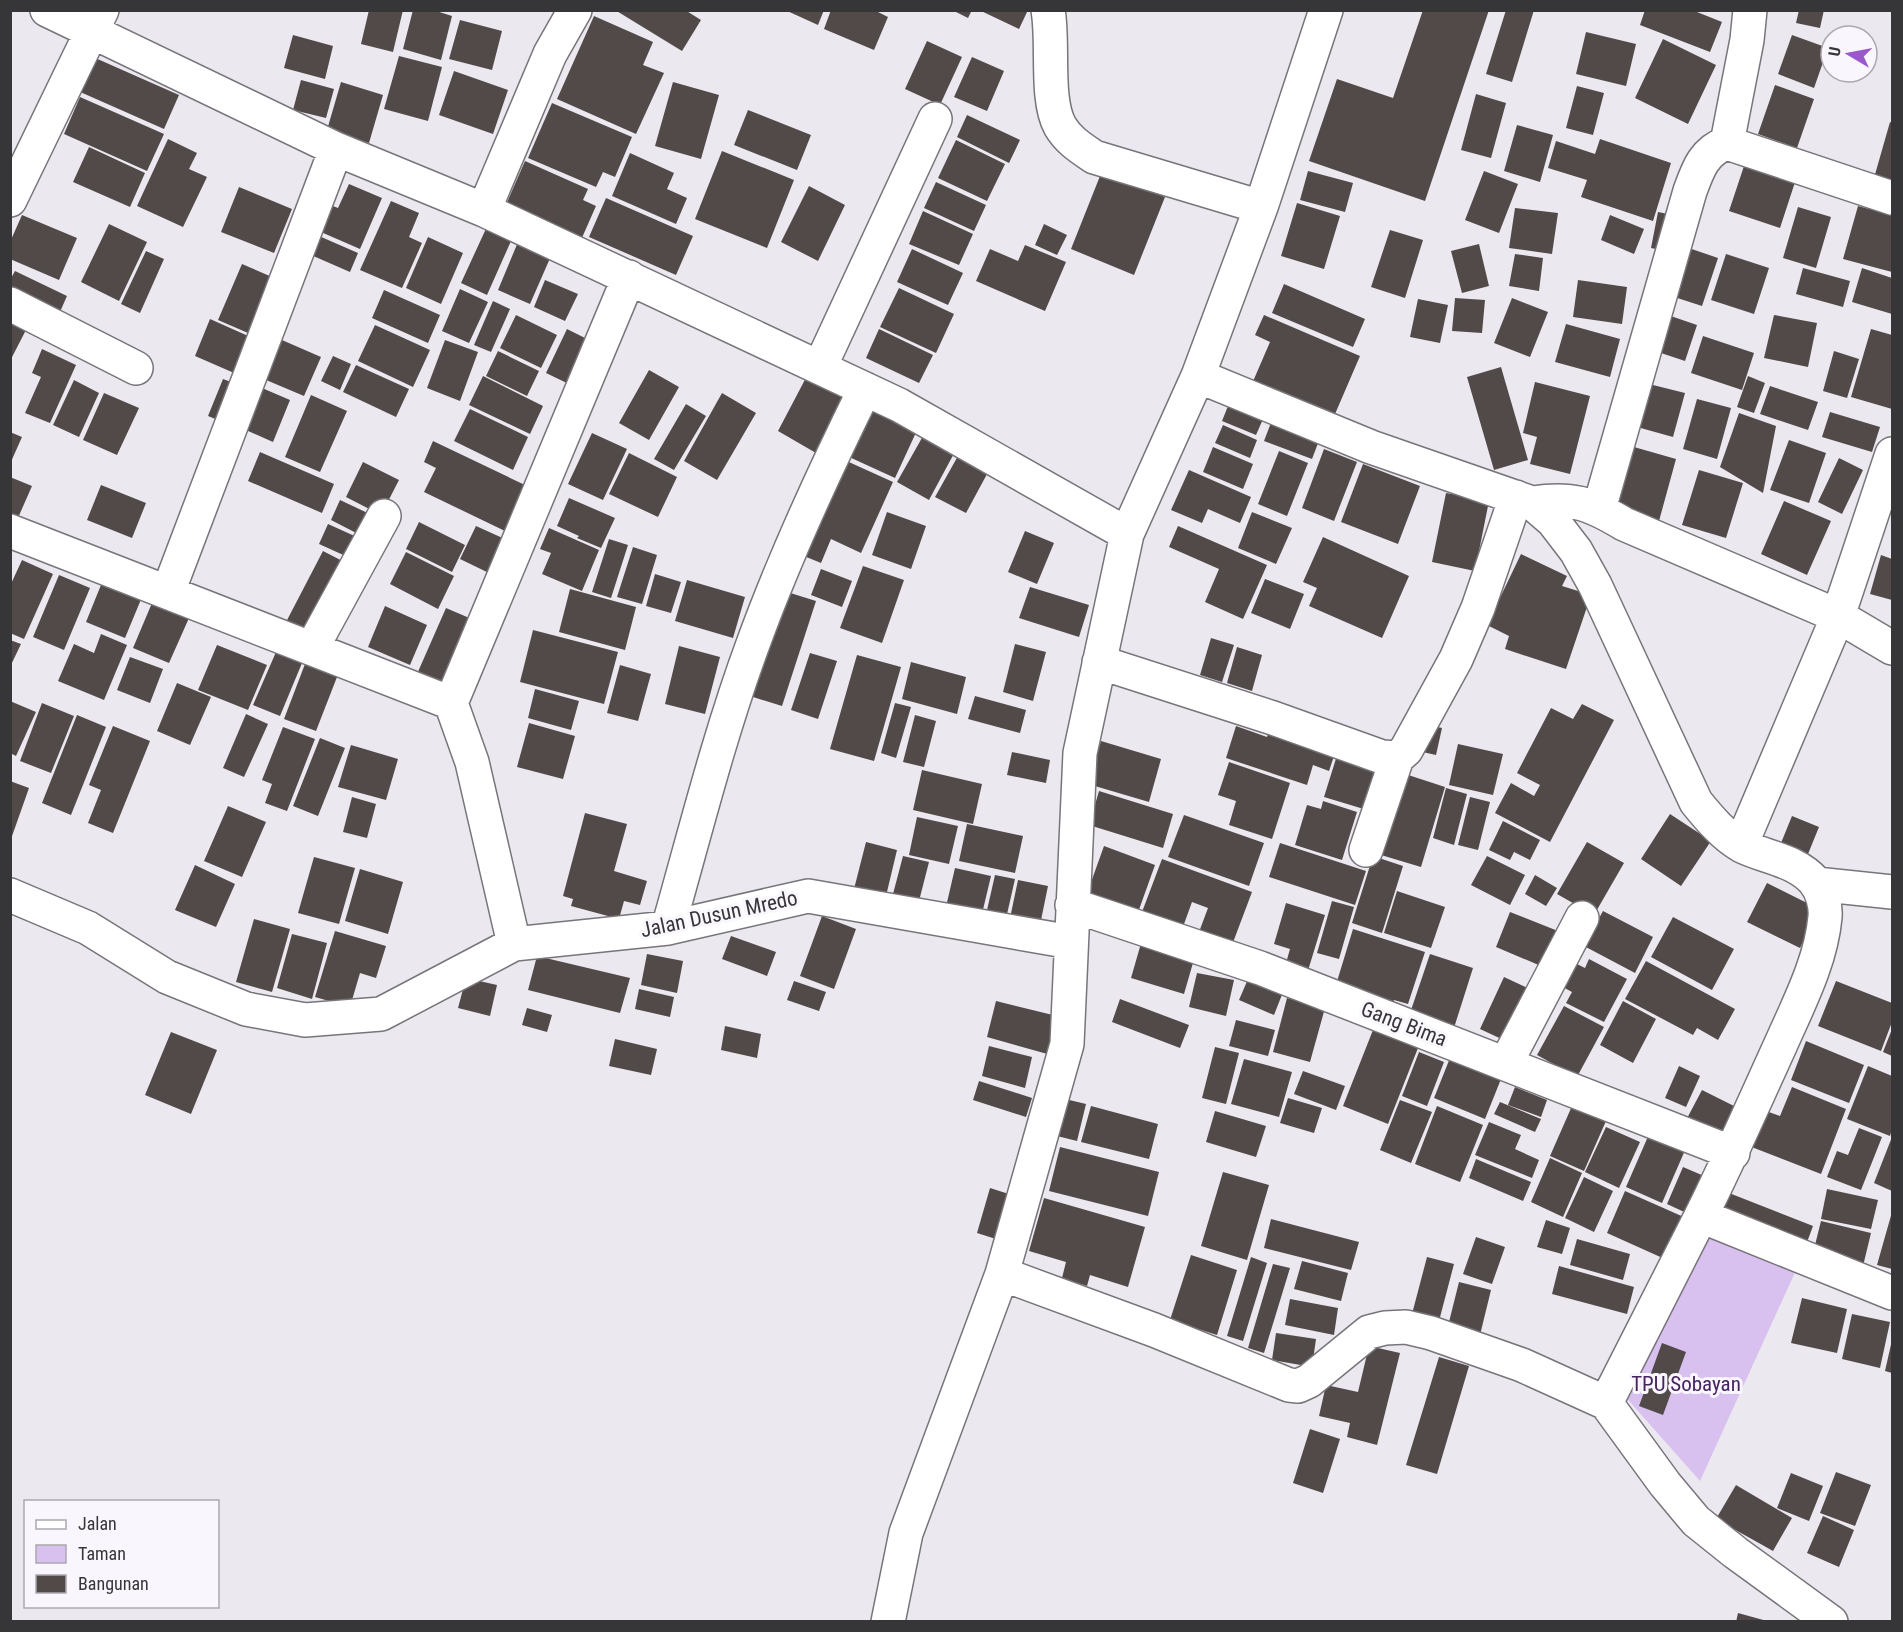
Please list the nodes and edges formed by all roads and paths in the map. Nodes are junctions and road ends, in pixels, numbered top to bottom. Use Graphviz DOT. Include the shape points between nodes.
graph roads {
  1 [pos="47,10"];
  2 [pos="575,10"];
  3 [pos="1048,10"];
  4 [pos="1326,10"];
  5 [pos="1750,10"];
  6 [pos="96,21"];
  7 [pos="935,119"];
  8 [pos="1727,143"];
  9 [pos="336,149"];
  10 [pos="1893,198"];
  11 [pos="10,200"];
  12 [pos="1261,207"];
  13 [pos="484,210"];
  14 [pos="629,278"];
  15 [pos="10,304"];
  16 [pos="820,367"];
  17 [pos="136,368"];
  18 [pos="1198,376"];
  19 [pos="865,389"];
  20 [pos="1893,454"];
  21 [pos="1531,500"];
  22 [pos="1590,506"];
  23 [pos="384,516"];
  24 [pos="10,531"];
  25 [pos="1126,534"];
  26 [pos="168,592"];
  27 [pos="1838,616"];
  28 [pos="312,648"];
  29 [pos="1893,648"];
  30 [pos="1099,662"];
  31 [pos="451,703"];
  32 [pos="1397,758"];
  33 [pos="1741,845"];
  34 [pos="1366,850"];
  35 [pos="1816,884"];
  36 [pos="1893,892"];
  37 [pos="10,895"];
  38 [pos="1072,905"];
  39 [pos="1582,918"];
  40 [pos="668,928"];
  41 [pos="1071,942"];
  42 [pos="514,944"];
  43 [pos="1506,1063"];
  44 [pos="1733,1153"];
  45 [pos="1701,1216"];
  46 [pos="1002,1274"];
  47 [pos="1893,1293"];
  48 [pos="1606,1403"];
  49 [pos="888,1622"];
  50 [pos="1831,1622"];
  1 -- 6 [label="street"];
  2 -- 13 [label="street" via="550,54"];
  3 -- 12 [label="street" via="1054,110 1060,127 1074,143 1094,157"];
  4 -- 12 [label="street"];
  5 -- 8 [label="street"];
  6 -- 9 [label="street"];
  6 -- 11 [label="street"];
  7 -- 16 [label="street"];
  8 -- 10 [label="street"];
  8 -- 22 [label="street" via="1707,154 1697,171"];
  9 -- 13 [label="street"];
  9 -- 26 [label="street"];
  12 -- 18 [label="street"];
  13 -- 14 [label="street"];
  14 -- 16 [label="street"];
  14 -- 31 [label="street"];
  15 -- 17 [label="street"];
  16 -- 19 [label="street"];
  18 -- 21 [label="street" via="1371,447"];
  18 -- 25 [label="street"];
  19 -- 25 [label="street"];
  19 -- 40 [label="street" via="793,543 752,645"];
  20 -- 27 [label="street"];
  21 -- 22 [label="street"];
  21 -- 32 [label="street" via="1456,659 1406,750"];
  21 -- 33 [label="street" via="1570,543 1595,585 1696,802"];
  22 -- 27 [label="street"];
  23 -- 28 [label="street"];
  24 -- 26 [label="street"];
  25 -- 30 [label="street"];
  26 -- 28 [label="street"];
  27 -- 29 [label="street"];
  27 -- 33 [label="street"];
  28 -- 31 [label="street"];
  30 -- 32 [label="street" via="1382,757"];
  30 -- 38 [label="street" via="1080,753"];
  31 -- 42 [label="street" via="472,762"];
  32 -- 34 [label="street"];
  33 -- 35 [label="street" via="1789,863"];
  35 -- 36 [label="street"];
  35 -- 44 [label="street" via="1825,915 1818,953"];
  37 -- 42 [label="street, Jalan Dusun Mredo" via="88,928 167,977 246,1010 305,1020 381,1014"];
  38 -- 41 [label="street"];
  38 -- 43 [label="street, Gang Bima" via="1260,968"];
  39 -- 43 [label="street"];
  40 -- 41 [label="street, Jalan Dusun Mredo" via="807,896"];
  40 -- 42 [label="street, Jalan Dusun Mredo"];
  41 -- 46 [label="street" via="1067,1044"];
  43 -- 44 [label="street, Gang Bima"];
  44 -- 45 [label="street"];
  45 -- 47 [label="street"];
  45 -- 48 [label="street"];
  46 -- 48 [label="street" via="1289,1385 1309,1381 1370,1332 1406,1328 1522,1365"];
  46 -- 49 [label="street" via="906,1533"];
  48 -- 50 [label="street" via="1696,1521"];
}
